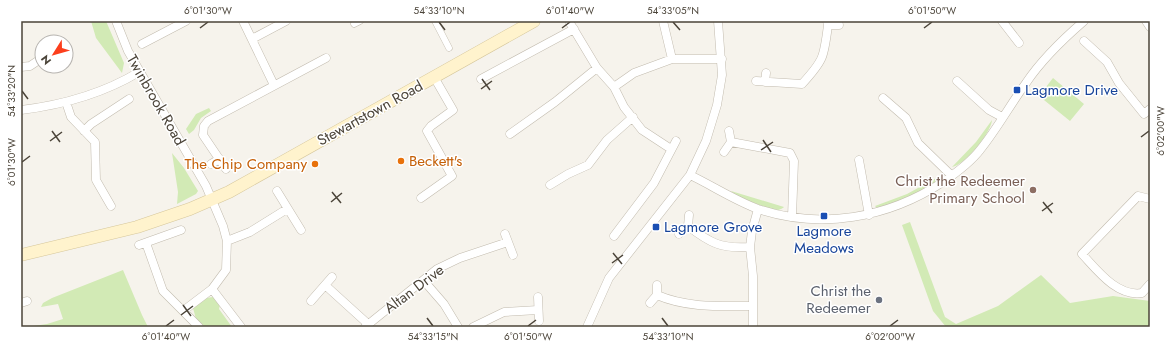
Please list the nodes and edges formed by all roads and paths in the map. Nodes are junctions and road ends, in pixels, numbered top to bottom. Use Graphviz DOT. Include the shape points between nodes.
graph roads {
  1 [pos="116,21"];
  2 [pos="186,21"];
  3 [pos="243,21"];
  4 [pos="286,21"];
  5 [pos="360,21"];
  6 [pos="435,21"];
  7 [pos="534,21"];
  8 [pos="663,21"];
  9 [pos="718,21"];
  10 [pos="1002,21"];
  11 [pos="1084,21"];
  12 [pos="1146,21"];
  13 [pos="828,23"];
  14 [pos="354,24"];
  15 [pos="840,25"];
  16 [pos="1150,27"];
  17 [pos="252,39"];
  18 [pos="1084,41"];
  19 [pos="1019,43"];
  20 [pos="142,44"];
  21 [pos="449,48"];
  22 [pos="326,58"];
  23 [pos="672,59"];
  24 [pos="722,59"];
  25 [pos="34,63"];
  26 [pos="21,67"];
  27 [pos="597,68"];
  28 [pos="139,72"];
  29 [pos="434,77"];
  30 [pos="481,79"];
  31 [pos="756,81"];
  32 [pos="957,81"];
  33 [pos="274,85"];
  34 [pos="614,87"];
  35 [pos="884,98"];
  36 [pos="129,99"];
  37 [pos="66,102"];
  38 [pos="1150,109"];
  39 [pos="21,110"];
  40 [pos="632,117"];
  41 [pos="1002,117"];
  42 [pos="84,131"];
  43 [pos="729,131"];
  44 [pos="510,134"];
  45 [pos="676,141"];
  46 [pos="731,142"];
  47 [pos="670,149"];
  48 [pos="724,152"];
  49 [pos="220,159"];
  50 [pos="859,160"];
  51 [pos="211,164"];
  52 [pos="226,169"];
  53 [pos="690,175"];
  54 [pos="952,176"];
  55 [pos="550,185"];
  56 [pos="276,191"];
  57 [pos="420,198"];
  58 [pos="213,199"];
  59 [pos="1150,199"];
  60 [pos="111,206"];
  61 [pos="287,209"];
  62 [pos="758,209"];
  63 [pos="689,215"];
  64 [pos="869,215"];
  65 [pos="792,217"];
  66 [pos="688,226"];
  67 [pos="181,230"];
  68 [pos="301,230"];
  69 [pos="679,234"];
  70 [pos="614,236"];
  71 [pos="227,241"];
  72 [pos="750,247"];
  73 [pos="21,255"];
  74 [pos="513,255"];
  75 [pos="332,277"];
  76 [pos="424,281"];
  77 [pos="1150,284"];
  78 [pos="325,285"];
  79 [pos="657,286"];
  80 [pos="212,289"];
  81 [pos="657,295"];
  82 [pos="538,296"];
  83 [pos="311,302"];
  84 [pos="650,303"];
  85 [pos="752,306"];
  86 [pos="538,310"];
  87 [pos="183,311"];
  88 [pos="539,321"];
  89 [pos="366,325"];
  90 [pos="199,327"];
  91 [pos="241,327"];
  92 [pos="458,327"];
  93 [pos="473,327"];
  94 [pos="587,327"];
  95 [pos="753,327"];
  1 -- 28 [label="street, Twinbrook Road"];
  2 -- 20 [label="street"];
  3 -- 17 [label="street"];
  4 -- 17 [label="street"];
  5 -- 14 [label="street"];
  6 -- 21 [label="street"];
  7 -- 29 [label="main road, Stewartstown Road"];
  8 -- 23 [label="street"];
  9 -- 24 [label="street"];
  10 -- 19 [label="street"];
  11 -- 41 [label="street" via="1042,61"];
  12 -- 16 [label="street"];
  13 -- 15 [label="street"];
  13 -- 31 [label="street" via="824,56 802,84 765,78"];
  17 -- 33 [label="street"];
  18 -- 38 [label="street" via="1093,44 1144,114"];
  22 -- 33 [label="street"];
  23 -- 24 [label="street"];
  23 -- 34 [label="street" via="634,73"];
  24 -- 53 [label="street" via="717,105 706,141"];
  25 -- 26 [label="street"];
  27 -- 30 [label="street" via="572,26"];
  27 -- 34 [label="street"];
  27 -- 44 [label="street"];
  28 -- 37 [label="street" via="109,87"];
  28 -- 58 [label="street, Twinbrook Road"];
  29 -- 57 [label="street" via="453,110 426,131 452,176"];
  29 -- 58 [label="main road, Stewartstown Road"];
  32 -- 41 [label="street" via="989,110"];
  33 -- 49 [label="street" via="208,121 204,126 203,134"];
  34 -- 40 [label="street"];
  35 -- 54 [label="street" via="906,118 918,143"];
  36 -- 42 [label="street"];
  37 -- 39 [label="street"];
  37 -- 42 [label="street" via="71,117"];
  40 -- 47 [label="street" via="642,130"];
  40 -- 55 [label="street" via="607,140 588,165"];
  41 -- 54 [label="street" via="979,151"];
  42 -- 60 [label="street" via="95,142 96,180"];
  43 -- 46 [label="street"];
  45 -- 47 [label="street"];
  46 -- 48 [label="street"];
  46 -- 65 [label="street" via="790,152 794,161"];
  47 -- 70 [label="street" via="654,183"];
  49 -- 51 [label="street"];
  49 -- 52 [label="street"];
  50 -- 64 [label="street"];
  53 -- 62 [label="street"];
  53 -- 94 [label="street" via="609,278"];
  54 -- 64 [label="street" via="909,202"];
  56 -- 61 [label="street"];
  58 -- 71 [label="street, Twinbrook Road"];
  58 -- 73 [label="main road, Stewartstown Road" via="137,227"];
  59 -- 77 [label="street" via="1138,196 1082,254 1117,287 1136,294 1142,293"];
  61 -- 68 [label="street"];
  61 -- 71 [label="street" via="250,232"];
  62 -- 65 [label="street"];
  62 -- 72 [label="street"];
  63 -- 66 [label="street"];
  64 -- 65 [label="street" via="826,220"];
  66 -- 69 [label="street"];
  66 -- 72 [label="street" via="711,243 735,248"];
  67 -- 87 [label="street" via="142,244 163,291"];
  71 -- 80 [label="street, Twinbrook Road" via="226,270"];
  72 -- 85 [label="street" via="753,276"];
  74 -- 76 [label="street, Altan Drive" via="506,238 437,269"];
  75 -- 78 [label="street"];
  76 -- 89 [label="street, Altan Drive"];
  76 -- 92 [label="street" via="444,304"];
  78 -- 83 [label="street"];
  78 -- 89 [label="street, Altan Drive"];
  79 -- 81 [label="street"];
  80 -- 87 [label="street, Twinbrook Road"];
  80 -- 91 [label="street"];
  81 -- 84 [label="street"];
  81 -- 85 [label="street" via="668,300 702,306"];
  82 -- 86 [label="street"];
  85 -- 95 [label="street"];
  86 -- 88 [label="street"];
  86 -- 93 [label="street" via="504,312"];
  87 -- 90 [label="street"];
}
